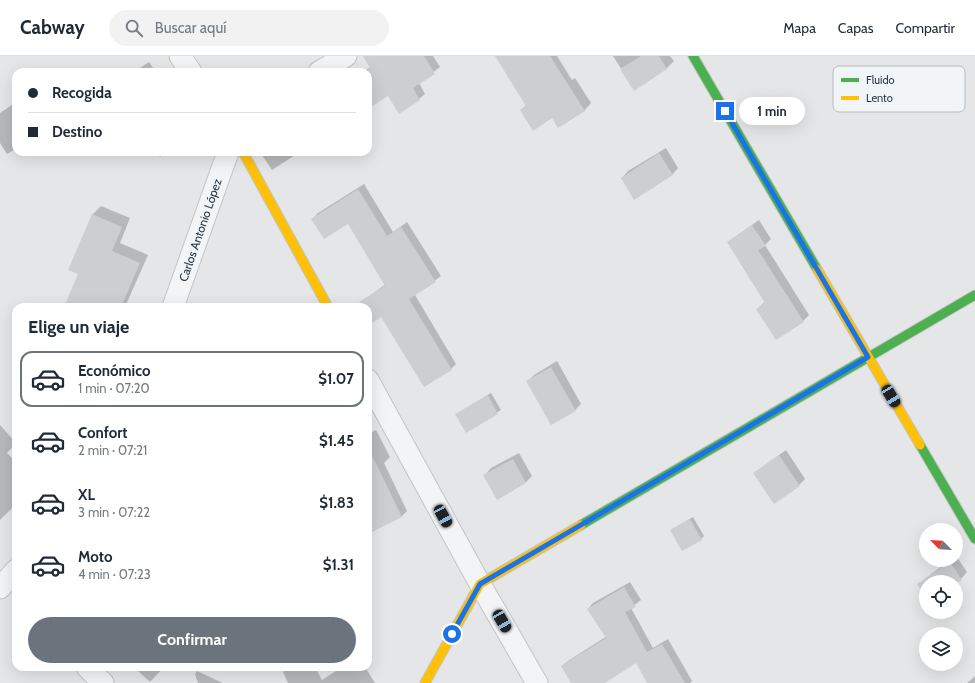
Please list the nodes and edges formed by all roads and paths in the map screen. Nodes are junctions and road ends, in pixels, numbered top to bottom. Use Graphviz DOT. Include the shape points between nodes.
graph roads {
  1 [pos="180,56"];
  2 [pos="346,56"];
  3 [pos="693,56"];
  4 [pos="188,68"];
  5 [pos="326,68"];
  6 [pos="227,156"];
  7 [pos="245,156"];
  8 [pos="975,295"];
  9 [pos="174,303"];
  10 [pos="326,303"];
  11 [pos="868,357"];
  12 [pos="372,387"];
  13 [pos="975,539"];
  14 [pos="480,584"];
  15 [pos="91,671"];
  16 [pos="103,683"];
  17 [pos="425,683"];
  18 [pos="537,683"];
  1 -- 4 [label="street"];
  2 -- 5 [label="street"];
  3 -- 11 [label="street"];
  6 -- 9 [label="street, Carlos Antonio López"];
  7 -- 10 [label="street"];
  8 -- 11 [label="street"];
  11 -- 13 [label="street"];
  11 -- 14 [label="street"];
  12 -- 14 [label="street"];
  14 -- 17 [label="street"];
  14 -- 18 [label="street"];
  15 -- 16 [label="street"];
}
